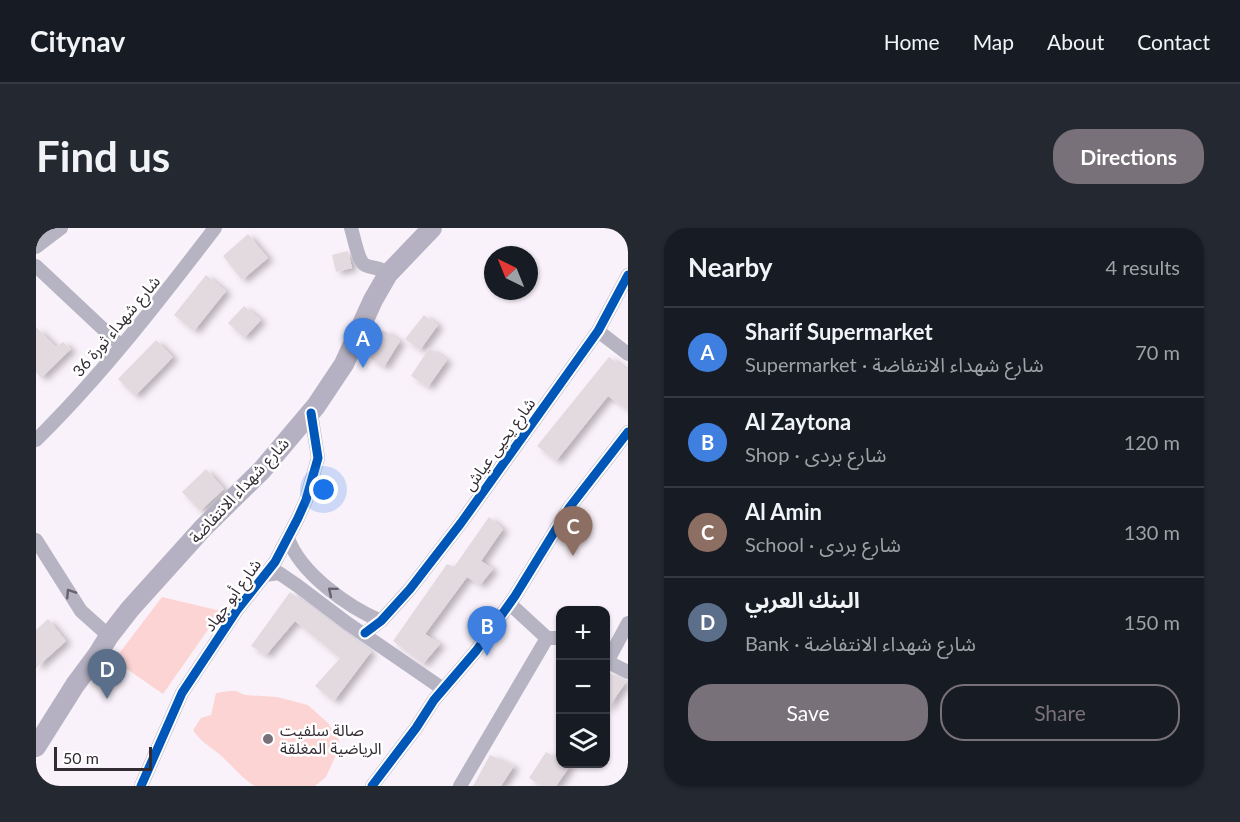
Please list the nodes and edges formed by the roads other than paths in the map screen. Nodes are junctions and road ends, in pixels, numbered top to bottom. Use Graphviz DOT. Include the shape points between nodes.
graph roads {
  1 [pos="61,228"];
  2 [pos="209,228"];
  3 [pos="215,228"];
  4 [pos="351,228"];
  5 [pos="432,228"];
  6 [pos="36,247"];
  7 [pos="36,266"];
  8 [pos="388,274"];
  9 [pos="628,275"];
  10 [pos="598,331"];
  11 [pos="118,343"];
  12 [pos="628,354"];
  13 [pos="310,413"];
  14 [pos="36,431"];
  15 [pos="628,432"];
  16 [pos="36,440"];
  17 [pos="288,538"];
  18 [pos="36,540"];
  19 [pos="265,574"];
  20 [pos="510,604"];
  21 [pos="381,621"];
  22 [pos="628,623"];
  23 [pos="364,633"];
  24 [pos="109,636"];
  25 [pos="554,638"];
  26 [pos="377,642"];
  27 [pos="607,660"];
  28 [pos="610,663"];
  29 [pos="628,672"];
  30 [pos="443,689"];
  31 [pos="36,747"];
  32 [pos="141,786"];
  33 [pos="372,786"];
  34 [pos="460,786"];
  1 -- 6 [label="street"];
  2 -- 11 [label="street, شارع شهداء ثورة 36"];
  3 -- 16 [label="street, شارع شهداء ثورة 36" via="122,346"];
  4 -- 8 [label="street" via="360,261"];
  5 -- 8 [label="main road, شارع شهداء الانتفاضة"];
  7 -- 11 [label="street"];
  8 -- 13 [label="main road, شارع شهداء الانتفاضة" via="345,364"];
  9 -- 10 [label="street, شارع يحيى عياش"];
  10 -- 12 [label="street"];
  10 -- 21 [label="street, شارع يحيى عياش" via="460,523"];
  11 -- 14 [label="street, شارع شهداء ثورة 36"];
  13 -- 17 [label="street, شارع أبو جهاد" via="318,458 306,500"];
  13 -- 24 [label="main road, شارع شهداء الانتفاضة"];
  15 -- 20 [label="street" via="568,508"];
  17 -- 19 [label="street, شارع أبو جهاد"];
  21 -- 17 [label="street, one-way" via="361,612 323,583 304,566"];
  24 -- 18 [label="street, one-way" via="81,610"];
  19 -- 23 [label="street" via="279,573"];
  19 -- 32 [label="street, شارع أبو جهاد" via="182,693"];
  20 -- 25 [label="street"];
  20 -- 30 [label="street"];
  21 -- 23 [label="street, شارع يحيى عياش"];
  21 -- 26 [label="street"];
  22 -- 27 [label="street"];
  23 -- 26 [label="street"];
  24 -- 31 [label="main road, شارع شهداء الانتفاضة"];
  25 -- 34 [label="street"];
  26 -- 30 [label="street"];
  28 -- 29 [label="street"];
  30 -- 33 [label="street"];
}
